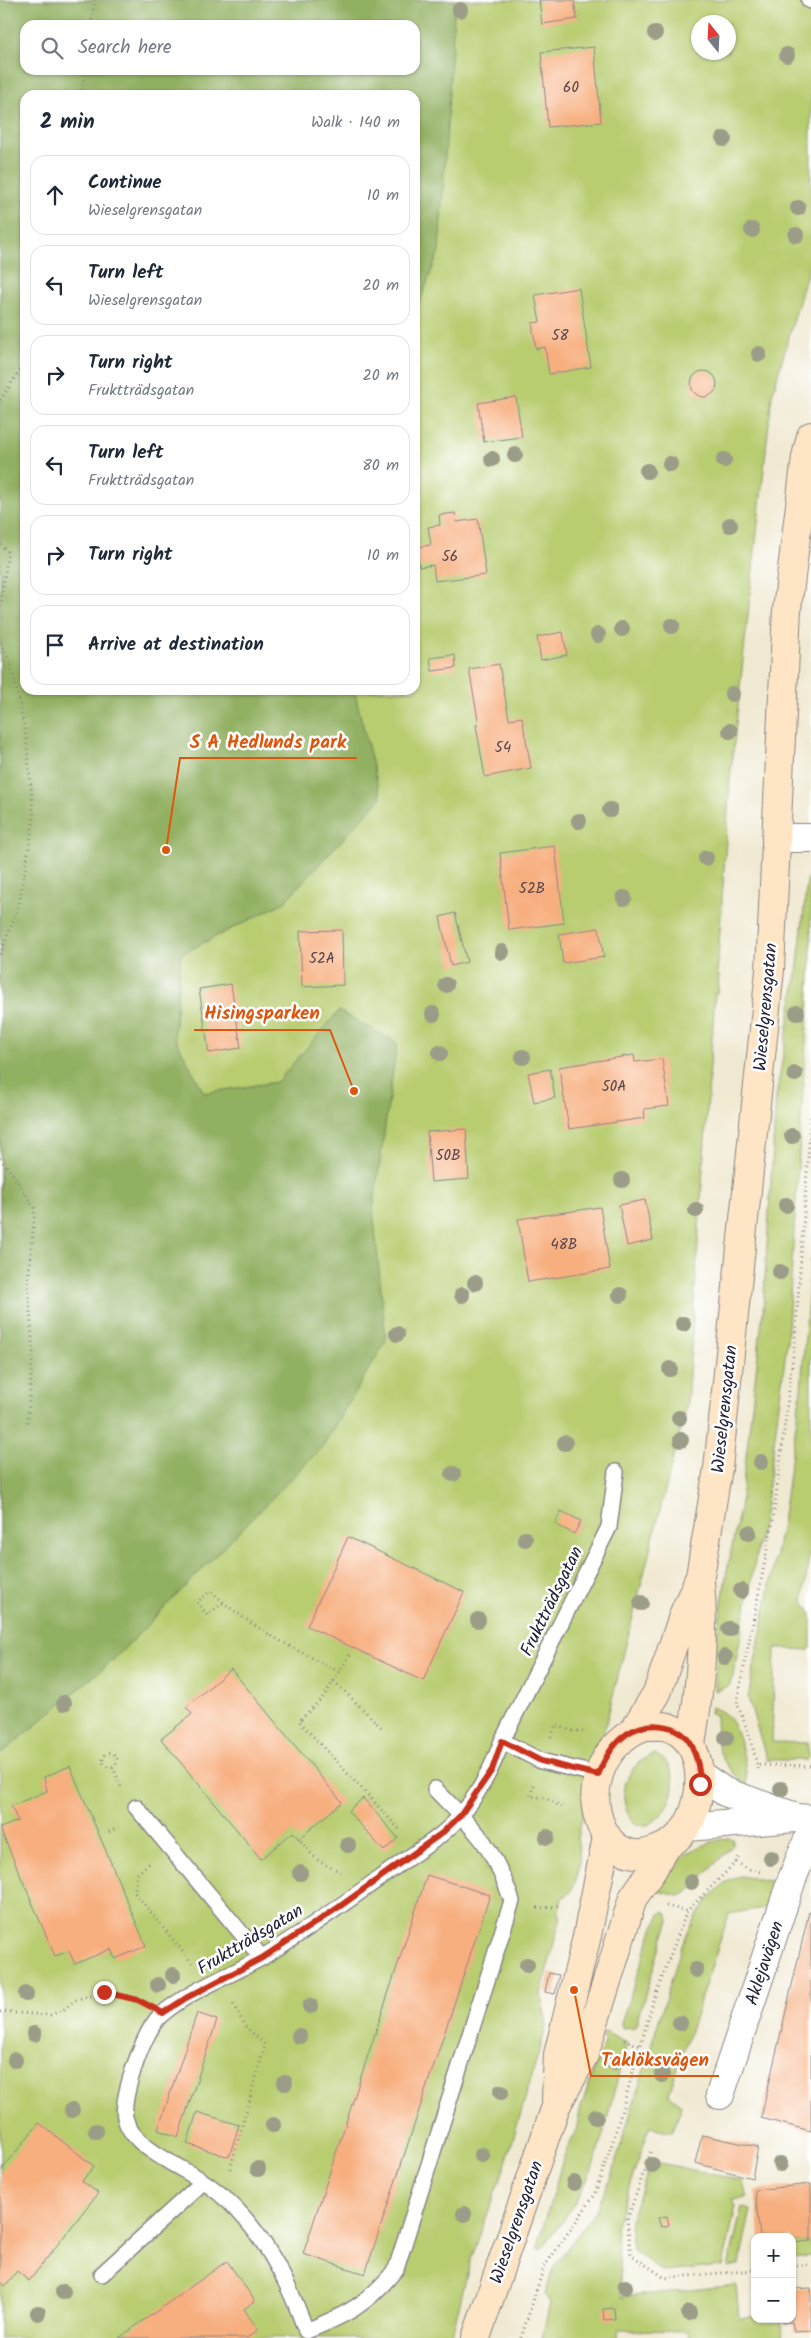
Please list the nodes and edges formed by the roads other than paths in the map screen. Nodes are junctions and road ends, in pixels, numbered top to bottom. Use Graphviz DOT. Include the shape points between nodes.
graph roads {
  1 [pos="811,436"];
  2 [pos="776,838"];
  3 [pos="811,838"];
  4 [pos="616,1472"];
  5 [pos="700,1576"];
  6 [pos="634,1730"];
  7 [pos="502,1741"];
  8 [pos="691,1745"];
  9 [pos="700,1774"];
  10 [pos="598,1775"];
  11 [pos="435,1789"];
  12 [pos="136,1807"];
  13 [pos="460,1816"];
  14 [pos="806,1823"];
  15 [pos="687,1827"];
  16 [pos="607,1837"];
  17 [pos="663,1849"];
  18 [pos="262,1958"];
  19 [pos="720,2095"];
  20 [pos="556,2106"];
  21 [pos="203,2182"];
  22 [pos="102,2274"];
  23 [pos="307,2334"];
  24 [pos="476,2338"];
  1 -- 2 [label="street, Wieselgrensgatan" via="787,609"];
  2 -- 3 [label="street"];
  2 -- 5 [label="street, Wieselgrensgatan" via="770,978 718,1468"];
  4 -- 7 [label="lane, Fruktträdsgatan" via="608,1527"];
  5 -- 6 [label="street, Wieselgrensgatan" via="657,1693"];
  5 -- 8 [label="street, Wieselgrensgatan" via="704,1623"];
  6 -- 8 [label="street, Wieselgrensgatan" via="646,1726 668,1726"];
  6 -- 10 [label="street, Wieselgrensgatan" via="614,1746"];
  7 -- 10 [label="lane" via="541,1761"];
  7 -- 13 [label="lane, Fruktträdsgatan" via="492,1770"];
  8 -- 9 [label="street, Wieselgrensgatan"];
  9 -- 14 [label="street" via="725,1792"];
  9 -- 15 [label="street, Wieselgrensgatan" via="699,1797"];
  10 -- 16 [label="street, Wieselgrensgatan" via="596,1811"];
  11 -- 13 [label="lane"];
  12 -- 18 [label="lane"];
  13 -- 18 [label="lane, Fruktträdsgatan" via="418,1850"];
  13 -- 23 [label="lane" via="483,1841 512,1901 396,2269 365,2302"];
  14 -- 15 [label="street"];
  14 -- 19 [label="street, Aklejavägen" via="792,1879"];
  15 -- 17 [label="street, Wieselgrensgatan"];
  16 -- 17 [label="street, Wieselgrensgatan" via="614,1846 627,1852 641,1855"];
  16 -- 20 [label="street, Wieselgrensgatan" via="558,2054"];
  17 -- 20 [label="street, Wieselgrensgatan" via="633,1898 584,2055"];
  18 -- 21 [label="lane, Fruktträdsgatan" via="163,2013 148,2030 124,2102 125,2118 137,2141"];
  20 -- 24 [label="street, Wieselgrensgatan"];
  21 -- 22 [label="lane"];
  21 -- 23 [label="lane, Fruktträdsgatan" via="222,2196 255,2233 276,2264"];
}
